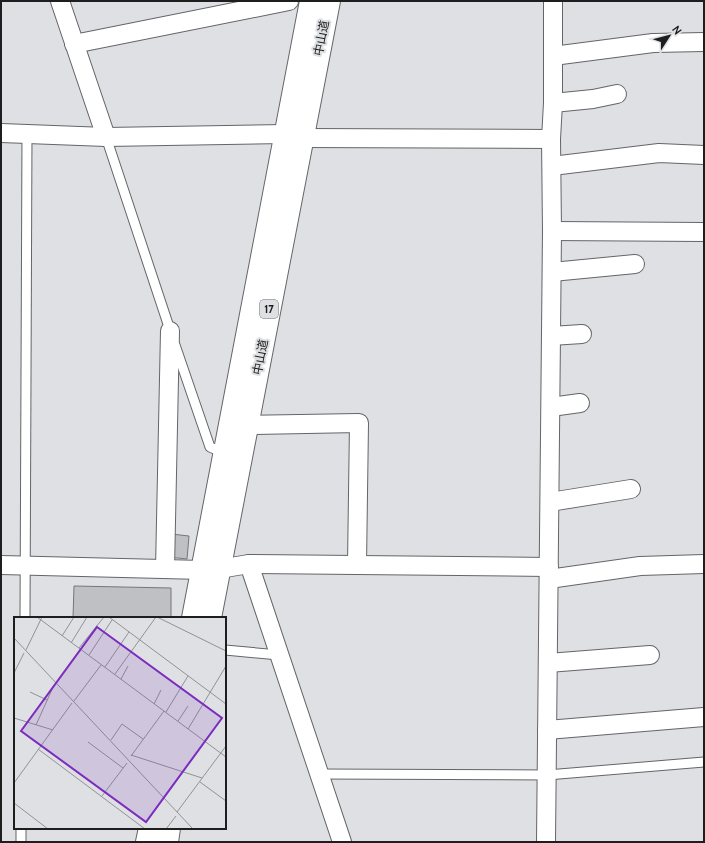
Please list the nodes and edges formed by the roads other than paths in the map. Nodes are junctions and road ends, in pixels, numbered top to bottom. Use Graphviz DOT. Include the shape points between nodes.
graph roads {
  1 [pos="60,1"];
  2 [pos="289,1"];
  3 [pos="311,1"];
  4 [pos="329,1"];
  5 [pos="553,1"];
  6 [pos="218,8"];
  7 [pos="704,42"];
  8 [pos="74,44"];
  9 [pos="553,56"];
  10 [pos="617,94"];
  11 [pos="553,102"];
  12 [pos="1,132"];
  13 [pos="27,133"];
  14 [pos="294,136"];
  15 [pos="106,137"];
  16 [pos="551,139"];
  17 [pos="704,155"];
  18 [pos="552,166"];
  19 [pos="552,231"];
  20 [pos="704,232"];
  21 [pos="635,264"];
  22 [pos="552,272"];
  23 [pos="170,331"];
  24 [pos="582,334"];
  25 [pos="552,336"];
  26 [pos="580,402"];
  27 [pos="551,407"];
  28 [pos="247,425"];
  29 [pos="224,454"];
  30 [pos="631,489"];
  31 [pos="550,502"];
  32 [pos="249,564"];
  33 [pos="704,564"];
  34 [pos="1,565"];
  35 [pos="356,565"];
  36 [pos="25,566"];
  37 [pos="165,569"];
  38 [pos="211,569"];
  39 [pos="549,573"];
  40 [pos="24,617"];
  41 [pos="193,617"];
  42 [pos="210,617"];
  43 [pos="226,650"];
  44 [pos="279,655"];
  45 [pos="650,655"];
  46 [pos="548,663"];
  47 [pos="704,717"];
  48 [pos="547,730"];
  49 [pos="704,762"];
  50 [pos="318,774"];
  51 [pos="547,775"];
  52 [pos="21,829"];
  53 [pos="150,829"];
  54 [pos="169,829"];
  55 [pos="21,842"];
  56 [pos="147,842"];
  57 [pos="167,842"];
  58 [pos="342,842"];
  59 [pos="546,842"];
  1 -- 8 [label="street"];
  2 -- 6 [label="street"];
  3 -- 14 [label="highway, 中山道 / 17"];
  4 -- 14 [label="highway, 中山道 / 17"];
  5 -- 9 [label="street"];
  6 -- 8 [label="street"];
  7 -- 9 [label="street" via="653,43"];
  8 -- 15 [label="street"];
  9 -- 11 [label="street"];
  10 -- 11 [label="street"];
  11 -- 16 [label="street"];
  12 -- 13 [label="street"];
  13 -- 15 [label="street"];
  13 -- 36 [label="lane"];
  14 -- 15 [label="street"];
  14 -- 16 [label="street"];
  14 -- 28 [label="highway, 中山道 / 17"];
  14 -- 29 [label="highway, 中山道 / 17"];
  15 -- 23 [label="lane"];
  16 -- 18 [label="street"];
  17 -- 18 [label="street" via="659,153"];
  18 -- 19 [label="street"];
  19 -- 20 [label="street"];
  19 -- 22 [label="street"];
  21 -- 22 [label="street"];
  22 -- 25 [label="street"];
  23 -- 29 [label="lane" via="210,447"];
  23 -- 37 [label="street"];
  24 -- 25 [label="street"];
  25 -- 27 [label="street"];
  26 -- 27 [label="street"];
  27 -- 31 [label="street"];
  28 -- 35 [label="street" via="359,423"];
  28 -- 38 [label="highway, 中山道 / 17"];
  29 -- 38 [label="highway, 中山道 / 17"];
  30 -- 31 [label="street"];
  31 -- 39 [label="street"];
  32 -- 35 [label="street"];
  32 -- 38 [label="street"];
  32 -- 44 [label="street"];
  33 -- 39 [label="street"];
  34 -- 36 [label="street"];
  35 -- 39 [label="street"];
  36 -- 37 [label="street"];
  36 -- 40 [label="lane"];
  37 -- 38 [label="street"];
  38 -- 41 [label="highway, 中山道 / 17"];
  38 -- 42 [label="highway, 中山道 / 17"];
  39 -- 46 [label="street"];
  43 -- 44 [label="lane"];
  44 -- 50 [label="street"];
  45 -- 46 [label="street"];
  46 -- 48 [label="street"];
  47 -- 48 [label="street"];
  48 -- 51 [label="street"];
  49 -- 51 [label="lane"];
  50 -- 51 [label="lane"];
  50 -- 58 [label="street"];
  51 -- 59 [label="street"];
  52 -- 55 [label="lane"];
  53 -- 56 [label="highway"];
  54 -- 57 [label="highway"];
}
